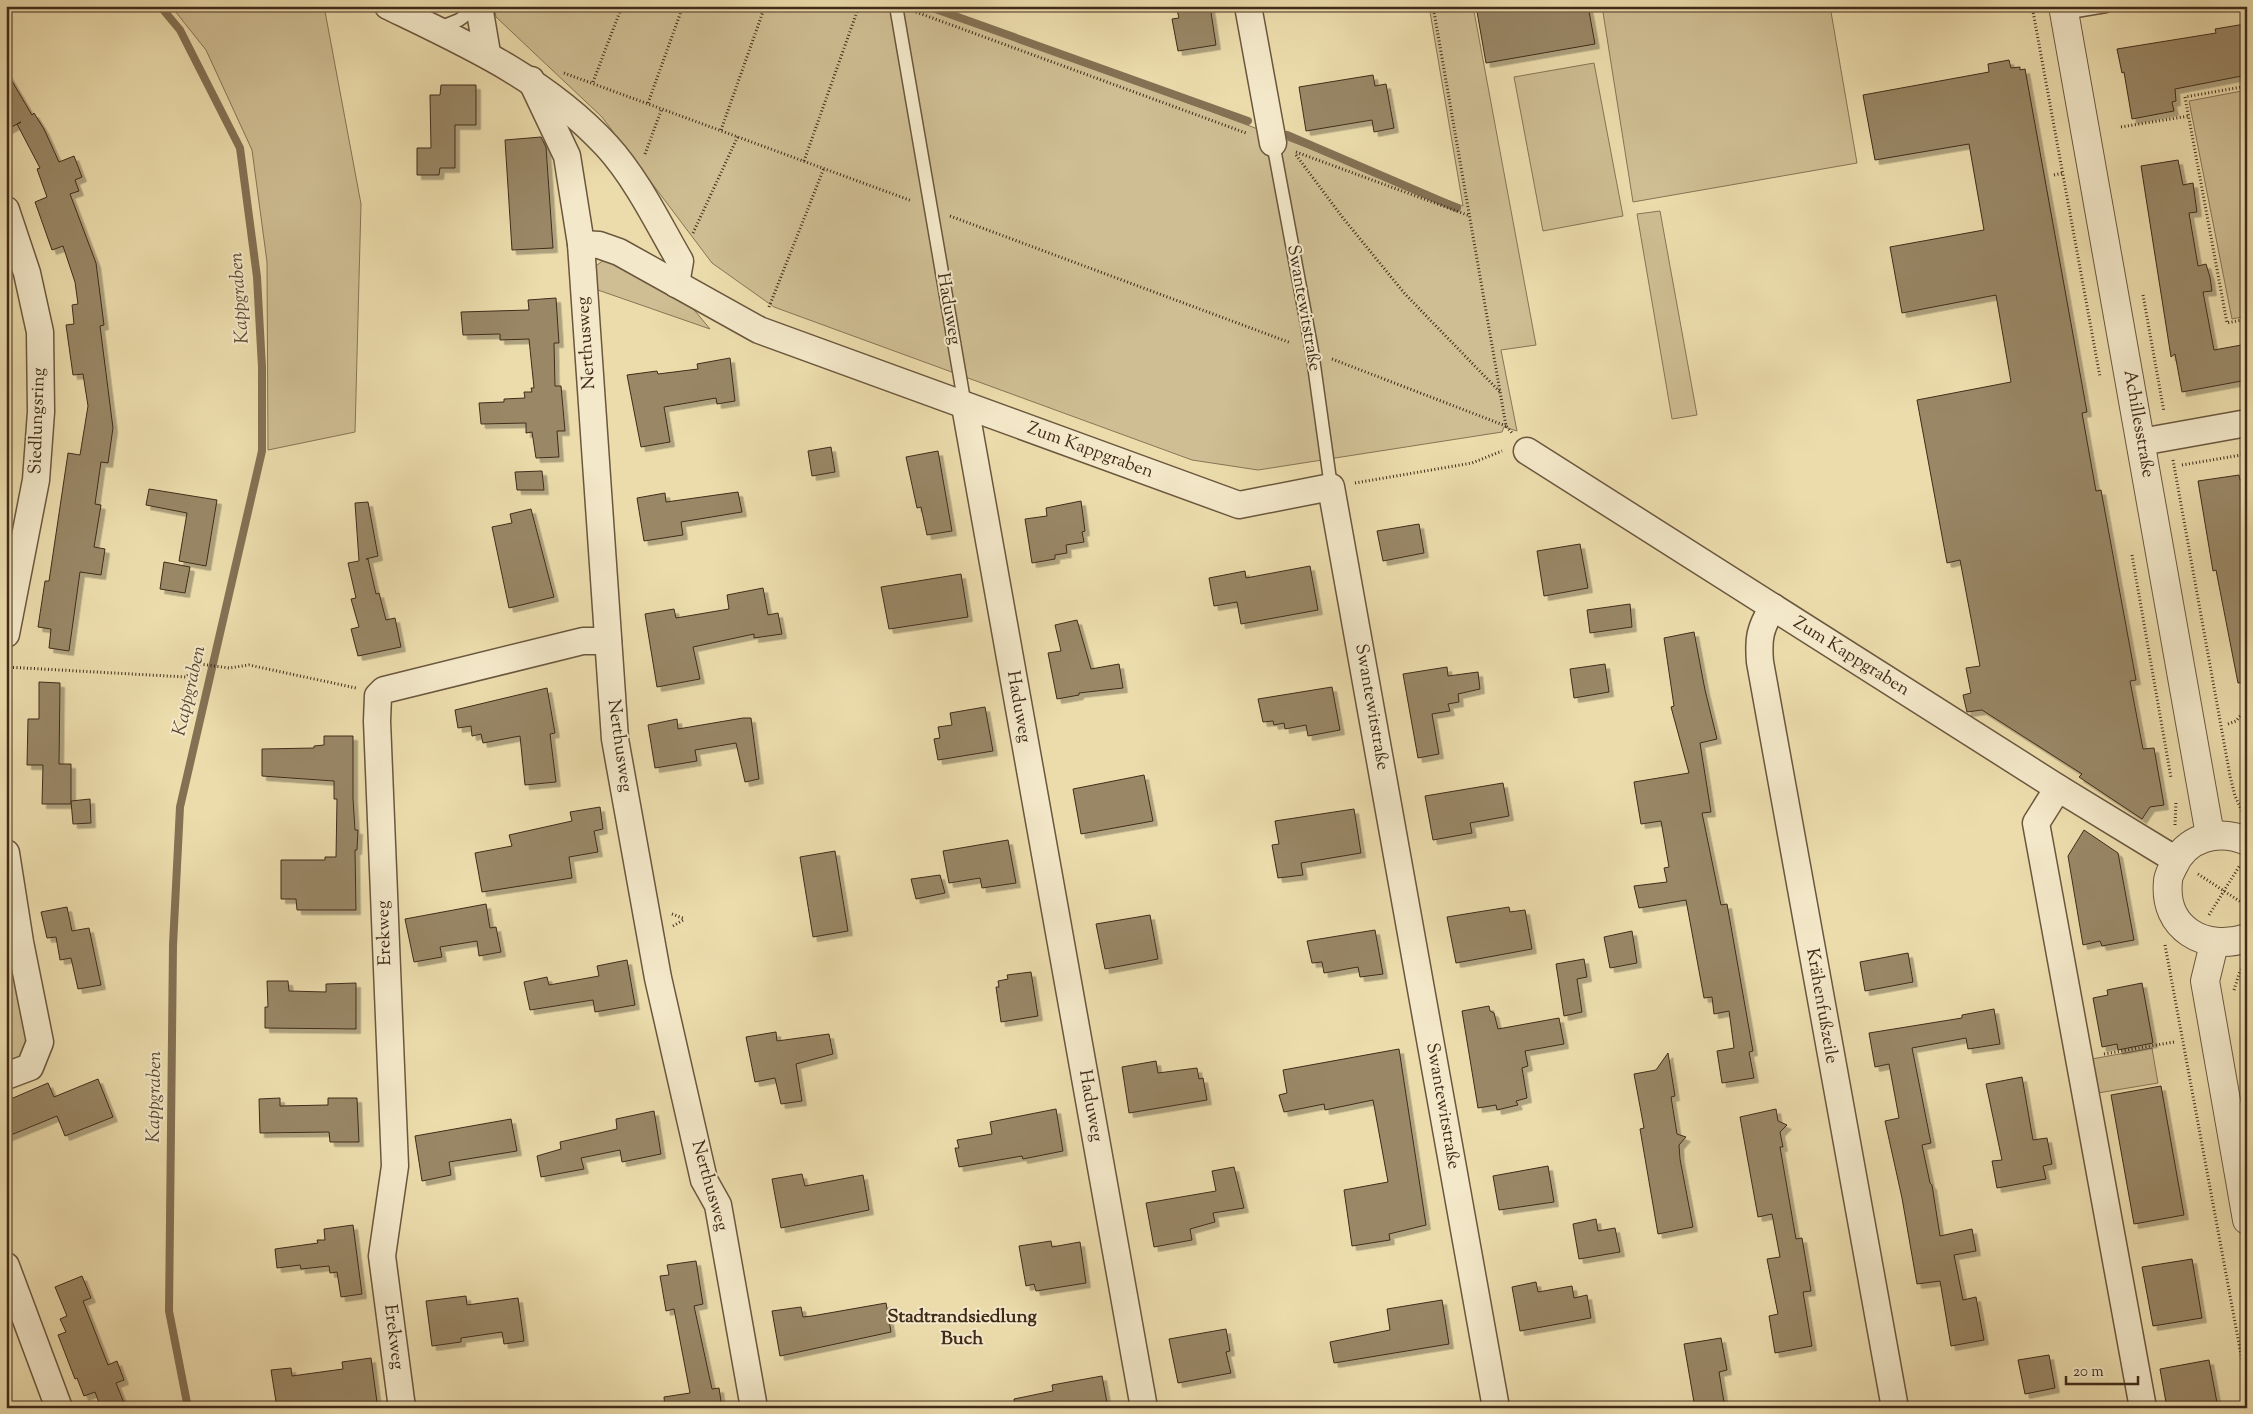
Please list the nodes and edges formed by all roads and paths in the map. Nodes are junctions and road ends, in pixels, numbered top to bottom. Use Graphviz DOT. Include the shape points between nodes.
graph roads {
  1 [pos="388,6"];
  2 [pos="478,6"];
  3 [pos="622,6"];
  4 [pos="684,6"];
  5 [pos="766,6"];
  6 [pos="859,6"];
  7 [pos="1248,6"];
  8 [pos="1433,6"];
  9 [pos="2032,6"];
  10 [pos="2106,6"];
  11 [pos="902,8"];
  12 [pos="2064,10"];
  13 [pos="436,29"];
  14 [pos="487,53"];
  15 [pos="556,70"];
  16 [pos="531,80"];
  17 [pos="593,82"];
  18 [pos="2247,86"];
  19 [pos="648,103"];
  20 [pos="662,108"];
  21 [pos="2188,116"];
  22 [pos="2121,127"];
  23 [pos="721,130"];
  24 [pos="738,136"];
  25 [pos="1273,143"];
  26 [pos="608,147"];
  27 [pos="567,156"];
  28 [pos="804,161"];
  29 [pos="824,168"];
  30 [pos="635,184"];
  31 [pos="930,208"];
  32 [pos="6,210"];
  33 [pos="1470,216"];
  34 [pos="581,244"];
  35 [pos="678,273"];
  36 [pos="2247,319"];
  37 [pos="760,330"];
  38 [pos="1312,351"];
  39 [pos="2100,378"];
  40 [pos="1500,393"];
  41 [pos="966,406"];
  42 [pos="2247,423"];
  43 [pos="1506,426"];
  44 [pos="2141,442"];
  45 [pos="1524,447"];
  46 [pos="2247,454"];
  47 [pos="2182,465"];
  48 [pos="1331,487"];
  49 [pos="2131,550"];
  50 [pos="1773,607"];
  51 [pos="6,634"];
  52 [pos="608,641"];
  53 [pos="6,668"];
  54 [pos="378,696"];
  55 [pos="2247,708"];
  56 [pos="2228,724"];
  57 [pos="2173,786"];
  58 [pos="2058,788"];
  59 [pos="2174,795"];
  60 [pos="2210,835"];
  61 [pos="2244,851"];
  62 [pos="6,853"];
  63 [pos="2169,855"];
  64 [pos="2223,890"];
  65 [pos="2247,906"];
  66 [pos="2247,938"];
  67 [pos="2163,941"];
  68 [pos="2207,942"];
  69 [pos="2174,1042"];
  70 [pos="2101,1055"];
  71 [pos="6,1076"];
  72 [pos="2243,1181"];
  73 [pos="2247,1220"];
  74 [pos="6,1266"];
  75 [pos="2247,1387"];
  76 [pos="59,1408"];
  77 [pos="402,1408"];
  78 [pos="754,1408"];
  79 [pos="1144,1408"];
  80 [pos="1496,1408"];
  81 [pos="1895,1408"];
  82 [pos="2142,1408"];
  1 -- 13 [label="street"];
  2 -- 13 [label="lane" via="459,20"];
  2 -- 14 [label="street"];
  3 -- 17 [label="path"];
  4 -- 19 [label="path"];
  5 -- 23 [label="path"];
  6 -- 28 [label="path"];
  7 -- 25 [label="street, Swantewitstraße"];
  8 -- 33 [label="path"];
  9 -- 39 [label="path"];
  10 -- 12 [label="lane, Achillesstraße"];
  11 -- 25 [label="path"];
  11 -- 31 [label="lane, Haduweg"];
  12 -- 44 [label="street, Achillesstraße"];
  13 -- 14 [label="street"];
  14 -- 16 [label="street"];
  15 -- 17 [label="path"];
  16 -- 26 [label="street"];
  16 -- 27 [label="street, Nerthusweg"];
  17 -- 19 [label="path"];
  18 -- 21 [label="path" via="2185,97"];
  19 -- 20 [label="path"];
  20 -- 23 [label="path"];
  20 -- 30 [label="path"];
  21 -- 22 [label="path"];
  21 -- 36 [label="path" via="2227,323"];
  23 -- 24 [label="path"];
  24 -- 28 [label="path"];
  24 -- 35 [label="path"];
  25 -- 38 [label="lane, Swantewitstraße"];
  26 -- 27 [label="street" via="583,147"];
  26 -- 30 [label="street"];
  27 -- 34 [label="street, Nerthusweg"];
  28 -- 29 [label="path"];
  29 -- 31 [label="path"];
  29 -- 37 [label="path"];
  30 -- 35 [label="street"];
  31 -- 38 [label="path"];
  31 -- 41 [label="lane, Haduweg"];
  32 -- 51 [label="street, Siedlungsring" via="27,273 40,332 41,412 36,480"];
  33 -- 40 [label="path"];
  33 -- 40 [label="path" via="1292,150 1406,294"];
  34 -- 35 [label="street, Zum Kappgraben" via="599,245"];
  34 -- 52 [label="street, Nerthusweg"];
  35 -- 37 [label="street, Zum Kappgraben"];
  37 -- 41 [label="street, Zum Kappgraben"];
  38 -- 43 [label="path"];
  38 -- 48 [label="lane, Swantewitstraße"];
  40 -- 43 [label="path"];
  41 -- 48 [label="street, Zum Kappgraben" via="1239,505"];
  41 -- 79 [label="street, Haduweg"];
  42 -- 44 [label="street"];
  43 -- 45 [label="path"];
  44 -- 60 [label="street, Achillesstraße"];
  45 -- 48 [label="path" via="1472,463"];
  45 -- 50 [label="street, Zum Kappgraben"];
  46 -- 47 [label="path"];
  48 -- 80 [label="street, Swantewitstraße"];
  49 -- 57 [label="path"];
  50 -- 58 [label="street, Zum Kappgraben"];
  50 -- 81 [label="street, Krähenfußzeile" via="1758,641 1760,662"];
  52 -- 54 [label="street" via="583,641 384,690"];
  52 -- 78 [label="street, Nerthusweg" via="615,739 658,978 704,1180 718,1205"];
  53 -- 54 [label="path" via="186,677 200,664 249,665 368,690"];
  54 -- 77 [label="street, Erekweg" via="376,721 395,1166 382,1256"];
  55 -- 56 [label="path" via="2236,721"];
  58 -- 63 [label="street, Zum Kappgraben"];
  58 -- 82 [label="street" via="2036,823"];
  59 -- 63 [label="path" via="2175,824"];
  60 -- 61 [label="street" via="2233,835"];
  60 -- 63 [label="street"];
  61 -- 64 [label="path"];
  62 -- 71 [label="street" via="40,1042 30,1067"];
  63 -- 64 [label="path"];
  63 -- 68 [label="street" via="2169,904 2180,925"];
  64 -- 65 [label="path"];
  64 -- 68 [label="path" via="2206,920"];
  66 -- 68 [label="street" via="2232,944"];
  67 -- 75 [label="path"];
  68 -- 72 [label="street" via="2205,982"];
  69 -- 70 [label="path"];
  72 -- 73 [label="street"];
  74 -- 76 [label="street"];
}
